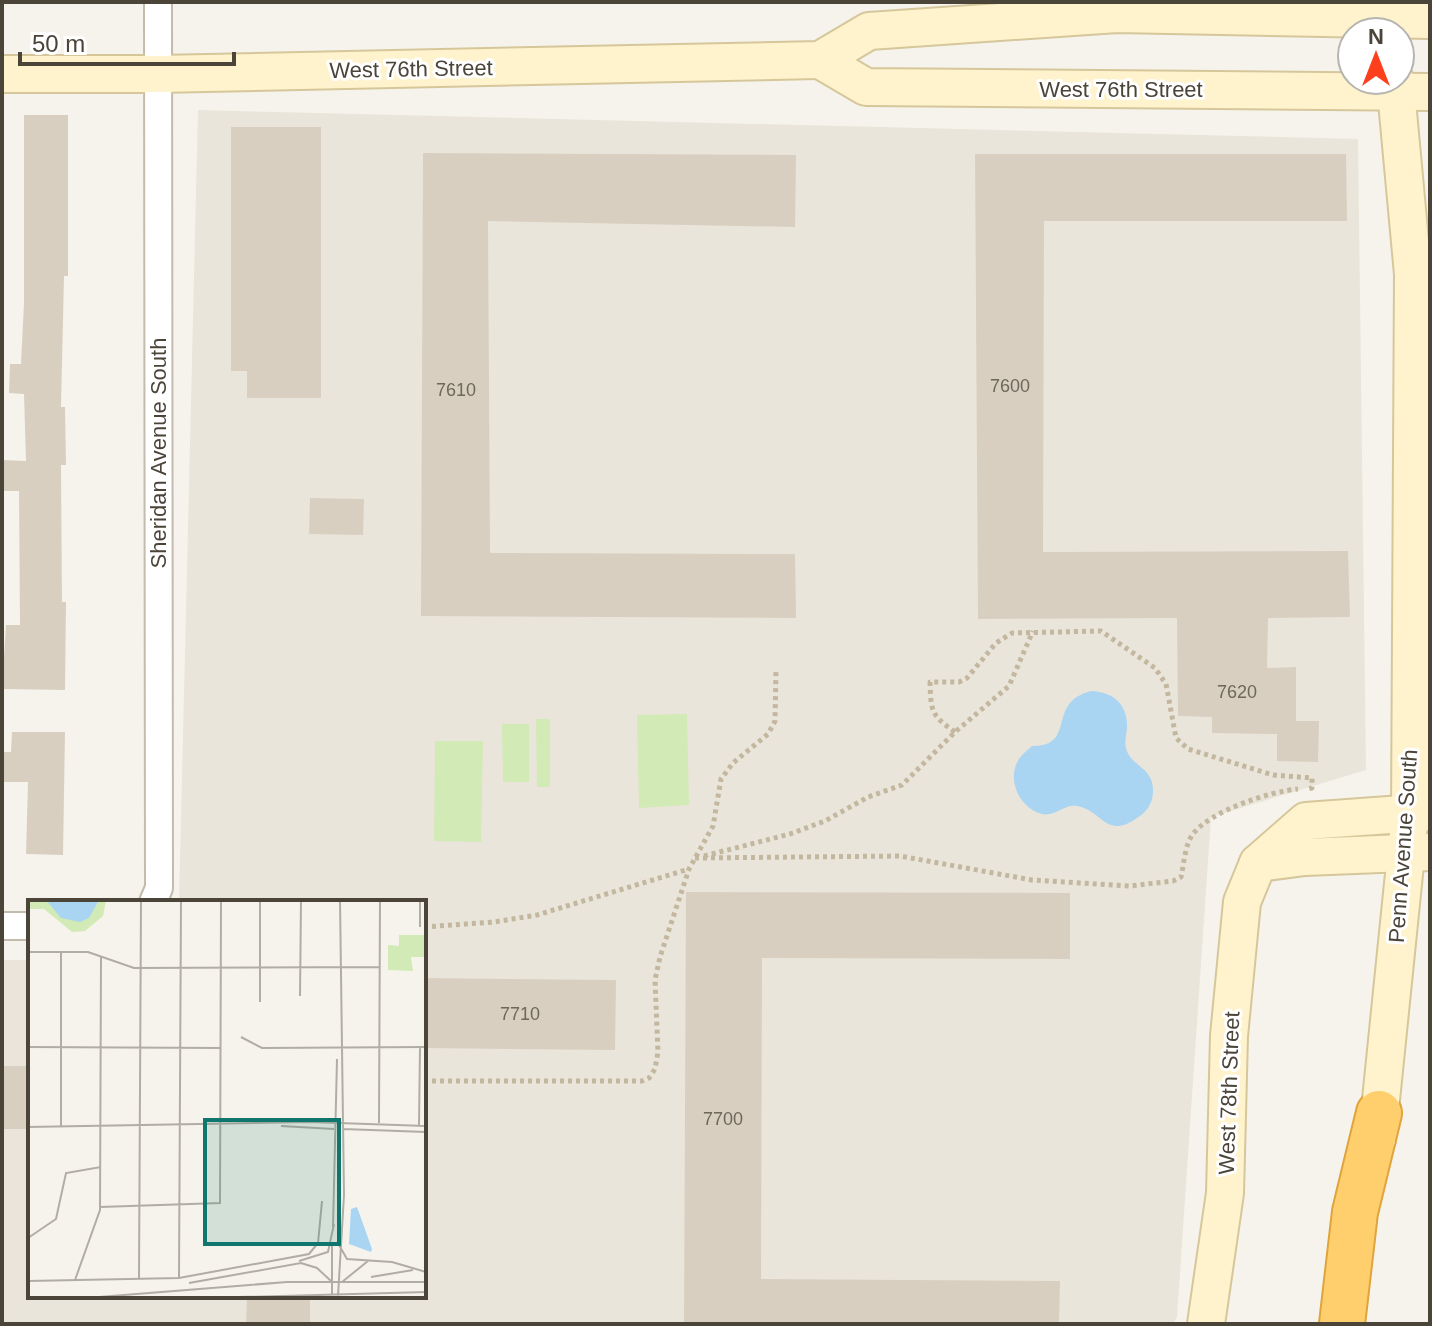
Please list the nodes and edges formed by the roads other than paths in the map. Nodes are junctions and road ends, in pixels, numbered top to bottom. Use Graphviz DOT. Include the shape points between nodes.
graph roads {
  1 [pos="158,2"];
  2 [pos="1336,17"];
  3 [pos="820,60"];
  4 [pos="2,74"];
  5 [pos="158,74"];
  6 [pos="1336,88"];
  7 [pos="1407,96"];
  8 [pos="1420,813"];
  9 [pos="1419,852"];
  10 [pos="1258,863"];
  11 [pos="154,900"];
  12 [pos="2,926"];
  13 [pos="28,926"];
  14 [pos="1379,1113"];
  15 [pos="1206,1324"];
  16 [pos="1342,1324"];
  17 [pos="1363,1324"];
  1 -- 5 [label="street, Sheridan Avenue South"];
  2 -- 3 [label="street, West 76th Street" via="1117,14 869,31"];
  3 -- 5 [label="street, West 76th Street"];
  3 -- 6 [label="street, West 76th Street" via="866,87"];
  4 -- 5 [label="street, West 76th Street"];
  5 -- 11 [label="street, Sheridan Avenue South" via="159,888"];
  7 -- 8 [label="street, Penn Avenue South"];
  8 -- 9 [label="street, Penn Avenue South"];
  8 -- 10 [label="street, West 78th Street" via="1306,821"];
  9 -- 10 [label="street"];
  9 -- 14 [label="street, Penn Avenue South"];
  10 -- 15 [label="street, West 78th Street" via="1242,902 1229,1036 1225,1193"];
  12 -- 13 [label="street"];
  14 -- 16 [label="highway" via="1355,1212"];
  14 -- 17 [label="street, Penn Avenue South"];
}
